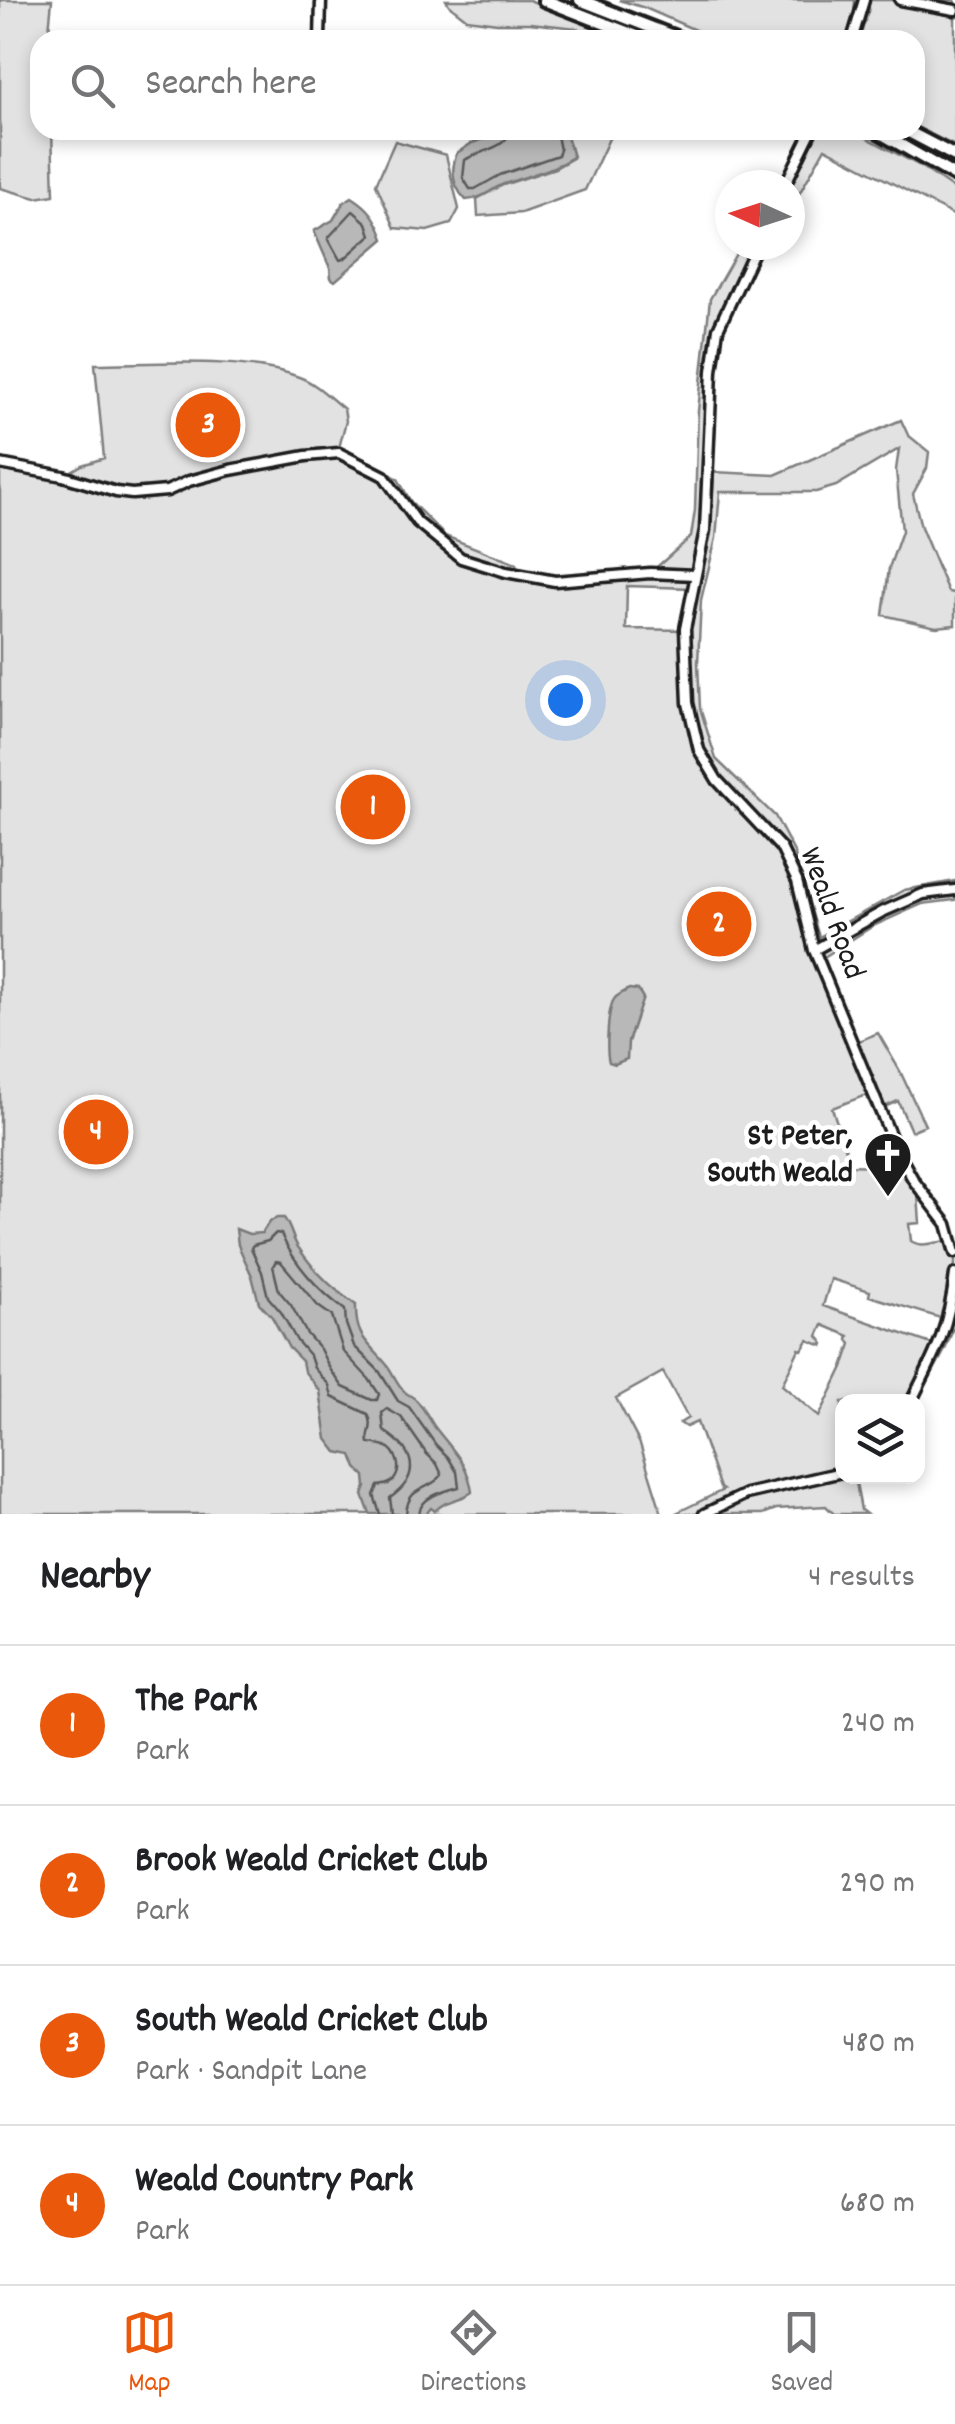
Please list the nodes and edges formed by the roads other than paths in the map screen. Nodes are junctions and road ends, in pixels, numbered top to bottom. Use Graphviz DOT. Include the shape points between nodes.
graph roads {
  1 [pos="321,0"];
  2 [pos="544,0"];
  3 [pos="580,0"];
  4 [pos="864,0"];
  5 [pos="900,0"];
  6 [pos="955,10"];
  7 [pos="320,30"];
  8 [pos="621,30"];
  9 [pos="658,30"];
  10 [pos="855,30"];
  11 [pos="807,140"];
  12 [pos="892,140"];
  13 [pos="924,140"];
  14 [pos="955,156"];
  15 [pos="793,170"];
  16 [pos="955,176"];
  17 [pos="750,260"];
  18 [pos="0,464"];
  19 [pos="695,576"];
  20 [pos="955,890"];
  21 [pos="814,950"];
  22 [pos="951,1226"];
  23 [pos="954,1249"];
  24 [pos="955,1274"];
  25 [pos="915,1394"];
  26 [pos="835,1474"];
  27 [pos="704,1514"];
  1 -- 7 [label="street"];
  2 -- 8 [label="highway"];
  3 -- 9 [label="highway"];
  4 -- 10 [label="street"];
  5 -- 6 [label="street"];
  11 -- 15 [label="street"];
  12 -- 16 [label="highway"];
  13 -- 14 [label="highway"];
  17 -- 19 [label="street, Weald Road" via="718,328 705,530"];
  18 -- 19 [label="street" via="132,494 339,452 384,476 417,522 461,558 554,580"];
  19 -- 21 [label="street, Weald Road" via="685,629 688,703 699,750 717,780 781,848 797,881"];
  20 -- 21 [label="street" via="924,894"];
  21 -- 22 [label="street, Weald Road" via="901,1160"];
  22 -- 23 [label="street, Weald Road"];
  24 -- 25 [label="street" via="944,1336"];
  26 -- 27 [label="street" via="746,1494"];
}
